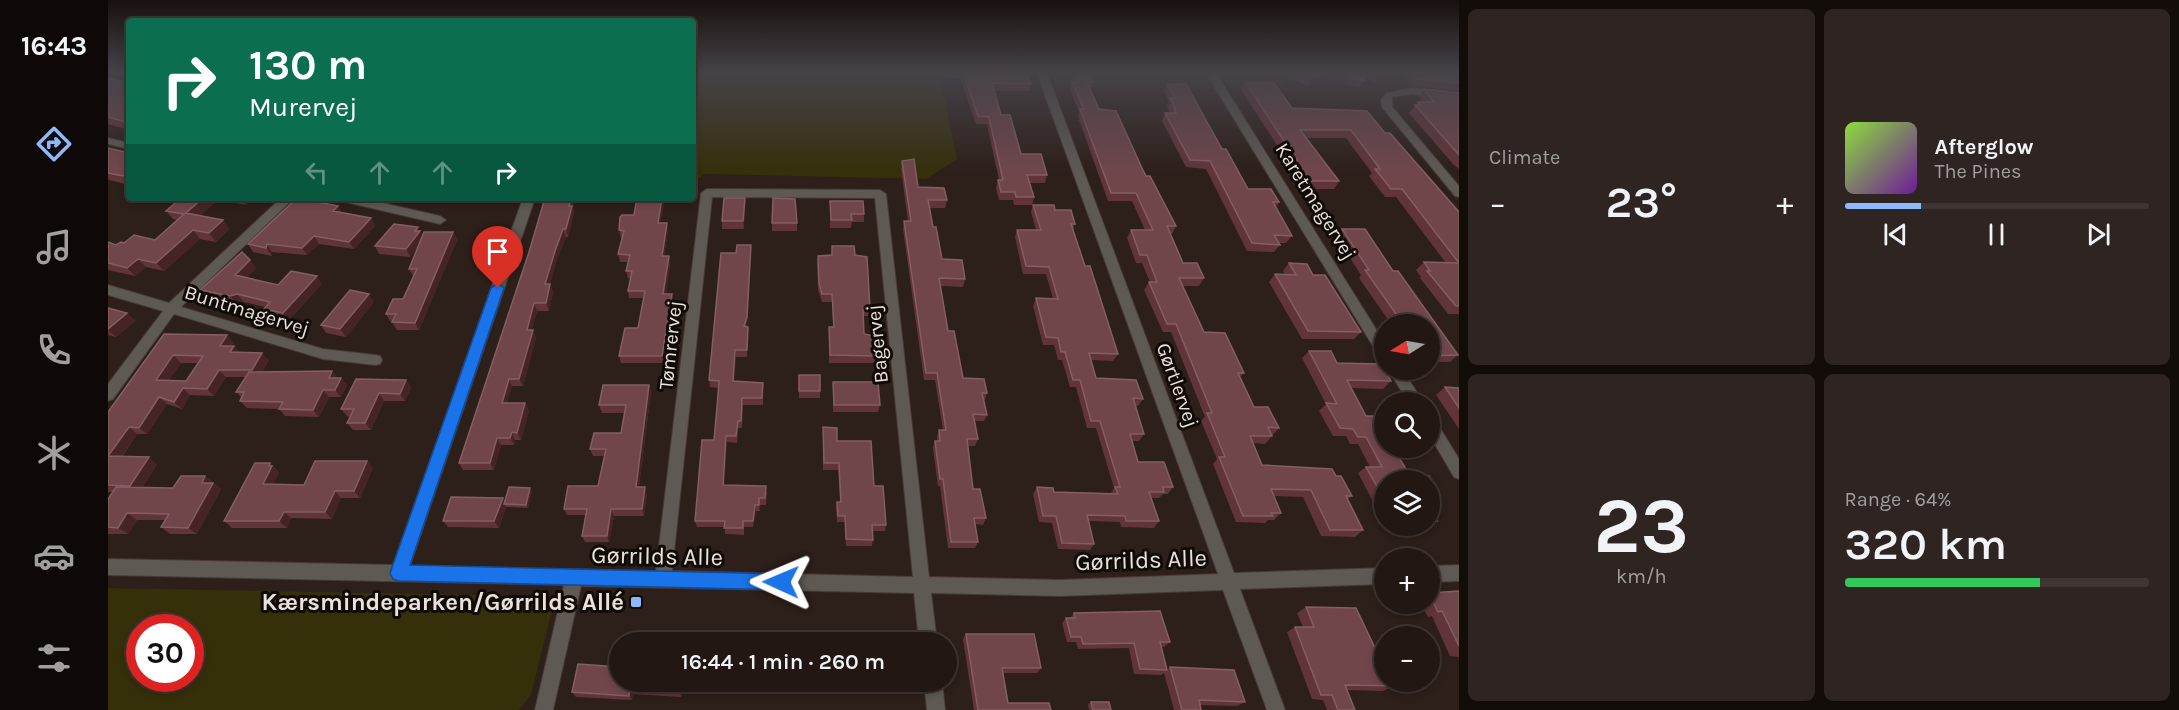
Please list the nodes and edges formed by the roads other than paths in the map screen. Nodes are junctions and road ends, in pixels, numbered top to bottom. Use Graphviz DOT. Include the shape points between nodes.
graph roads {
  1 [pos="1053,106"];
  2 [pos="1232,106"];
  3 [pos="1388,106"];
  4 [pos="108,141"];
  5 [pos="126,145"];
  6 [pos="1459,193"];
  7 [pos="785,194"];
  8 [pos="285,201"];
  9 [pos="358,201"];
  10 [pos="528,201"];
  11 [pos="440,220"];
  12 [pos="108,290"];
  13 [pos="172,308"];
  14 [pos="1374,336"];
  15 [pos="375,360"];
  16 [pos="108,395"];
  17 [pos="1440,441"];
  18 [pos="1459,472"];
  19 [pos="108,567"];
  20 [pos="399,573"];
  21 [pos="1459,573"];
  22 [pos="1440,574"];
  23 [pos="1374,576"];
  24 [pos="574,578"];
  25 [pos="663,580"];
  26 [pos="1230,581"];
  27 [pos="922,584"];
  28 [pos="927,632"];
  29 [pos="934,692"];
  30 [pos="544,710"];
  31 [pos="936,710"];
  32 [pos="1276,710"];
  1 -- 26 [label="street, Gørtlervej"];
  2 -- 14 [label="street, Karetmagervej"];
  3 -- 6 [label="street"];
  4 -- 5 [label="street"];
  7 -- 25 [label="street, Tømrervej" via="707,193"];
  7 -- 27 [label="street, Bagervej" via="880,194"];
  8 -- 13 [label="street"];
  9 -- 11 [label="street"];
  10 -- 20 [label="street"];
  12 -- 13 [label="street, Buntmagervej"];
  13 -- 15 [label="street, Buntmagervej" via="323,354"];
  13 -- 16 [label="street"];
  17 -- 18 [label="street"];
  19 -- 20 [label="street, Gørrilds Alle"];
  20 -- 24 [label="street, Gørrilds Alle"];
  21 -- 22 [label="street"];
  23 -- 26 [label="street, Gørrilds Alle"];
  24 -- 25 [label="street, Gørrilds Alle"];
  24 -- 30 [label="street"];
  25 -- 27 [label="street, Gørrilds Alle"];
  26 -- 27 [label="street, Gørrilds Alle" via="1060,588"];
  26 -- 32 [label="street, Gørtlervej"];
  27 -- 28 [label="street"];
  29 -- 31 [label="street"];
}
